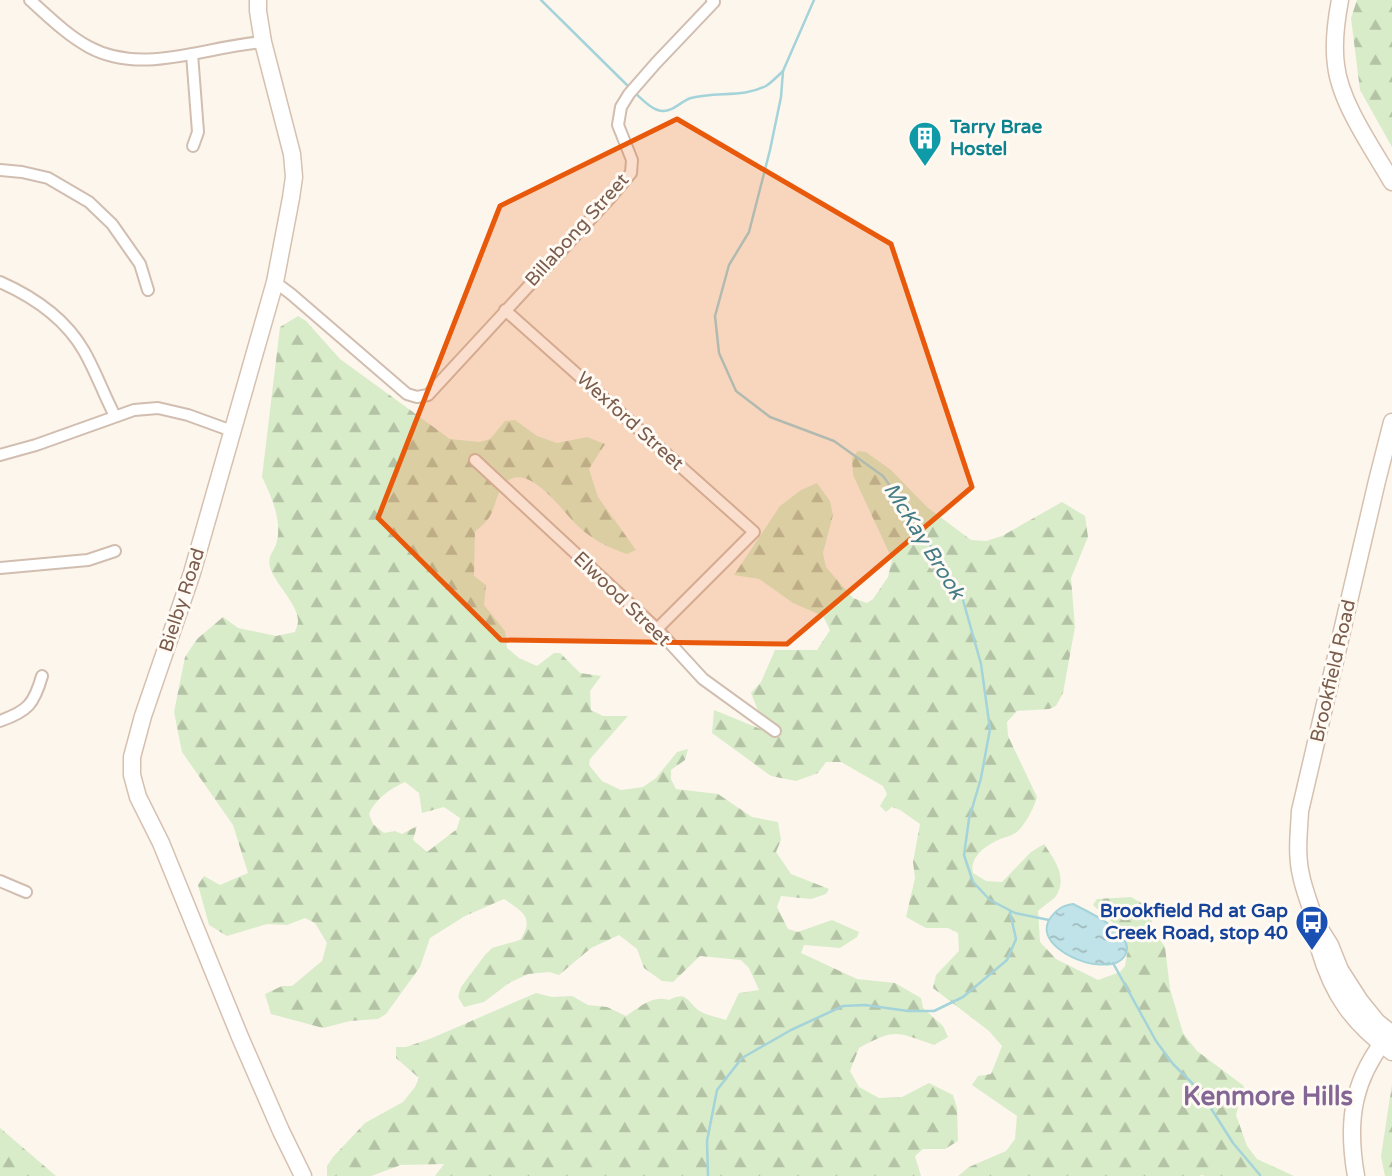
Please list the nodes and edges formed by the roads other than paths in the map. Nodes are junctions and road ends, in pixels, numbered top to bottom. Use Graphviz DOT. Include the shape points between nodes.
graph roads {
  1 [pos="30,0"];
  2 [pos="258,0"];
  3 [pos="1340,0"];
  4 [pos="713,1"];
  5 [pos="263,42"];
  6 [pos="192,54"];
  7 [pos="192,146"];
  8 [pos="0,170"];
  9 [pos="1392,182"];
  10 [pos="0,282"];
  11 [pos="275,282"];
  12 [pos="149,290"];
  13 [pos="505,310"];
  14 [pos="115,416"];
  15 [pos="1392,422"];
  16 [pos="232,431"];
  17 [pos="0,455"];
  18 [pos="475,460"];
  19 [pos="115,551"];
  20 [pos="0,568"];
  21 [pos="657,629"];
  22 [pos="42,676"];
  23 [pos="0,721"];
  24 [pos="775,731"];
  25 [pos="0,881"];
  26 [pos="26,892"];
  27 [pos="1388,1041"];
  28 [pos="303,1176"];
  29 [pos="1356,1176"];
  1 -- 6 [label="street" via="66,32 112,56 135,60"];
  2 -- 5 [label="street, Bielby Road"];
  3 -- 9 [label="street" via="1336,68 1355,117"];
  4 -- 13 [label="street, Billabong Street" via="621,107 618,125 632,160 631,173"];
  5 -- 6 [label="street"];
  5 -- 11 [label="street, Bielby Road" via="294,177"];
  6 -- 7 [label="street" via="198,132"];
  8 -- 12 [label="street" via="48,178 89,202 140,264"];
  10 -- 14 [label="street" via="49,310 69,330"];
  11 -- 13 [label="street, Billabong Street" via="407,394 417,397 428,395"];
  11 -- 16 [label="street, Bielby Road"];
  13 -- 21 [label="street, Wexford Street" via="754,532"];
  14 -- 16 [label="street" via="158,408"];
  14 -- 17 [label="street"];
  15 -- 27 [label="street, Brookfield Road" via="1300,811 1298,842 1300,872 1328,975 1365,1031"];
  16 -- 28 [label="street, Bielby Road" via="192,573 143,716 132,775"];
  18 -- 21 [label="street, Elwood Street"];
  19 -- 20 [label="street" via="88,560"];
  21 -- 24 [label="street, Elwood Street" via="703,679"];
  22 -- 23 [label="street" via="27,708"];
  25 -- 26 [label="street"];
  27 -- 29 [label="street" via="1360,1082 1352,1126"];
}
